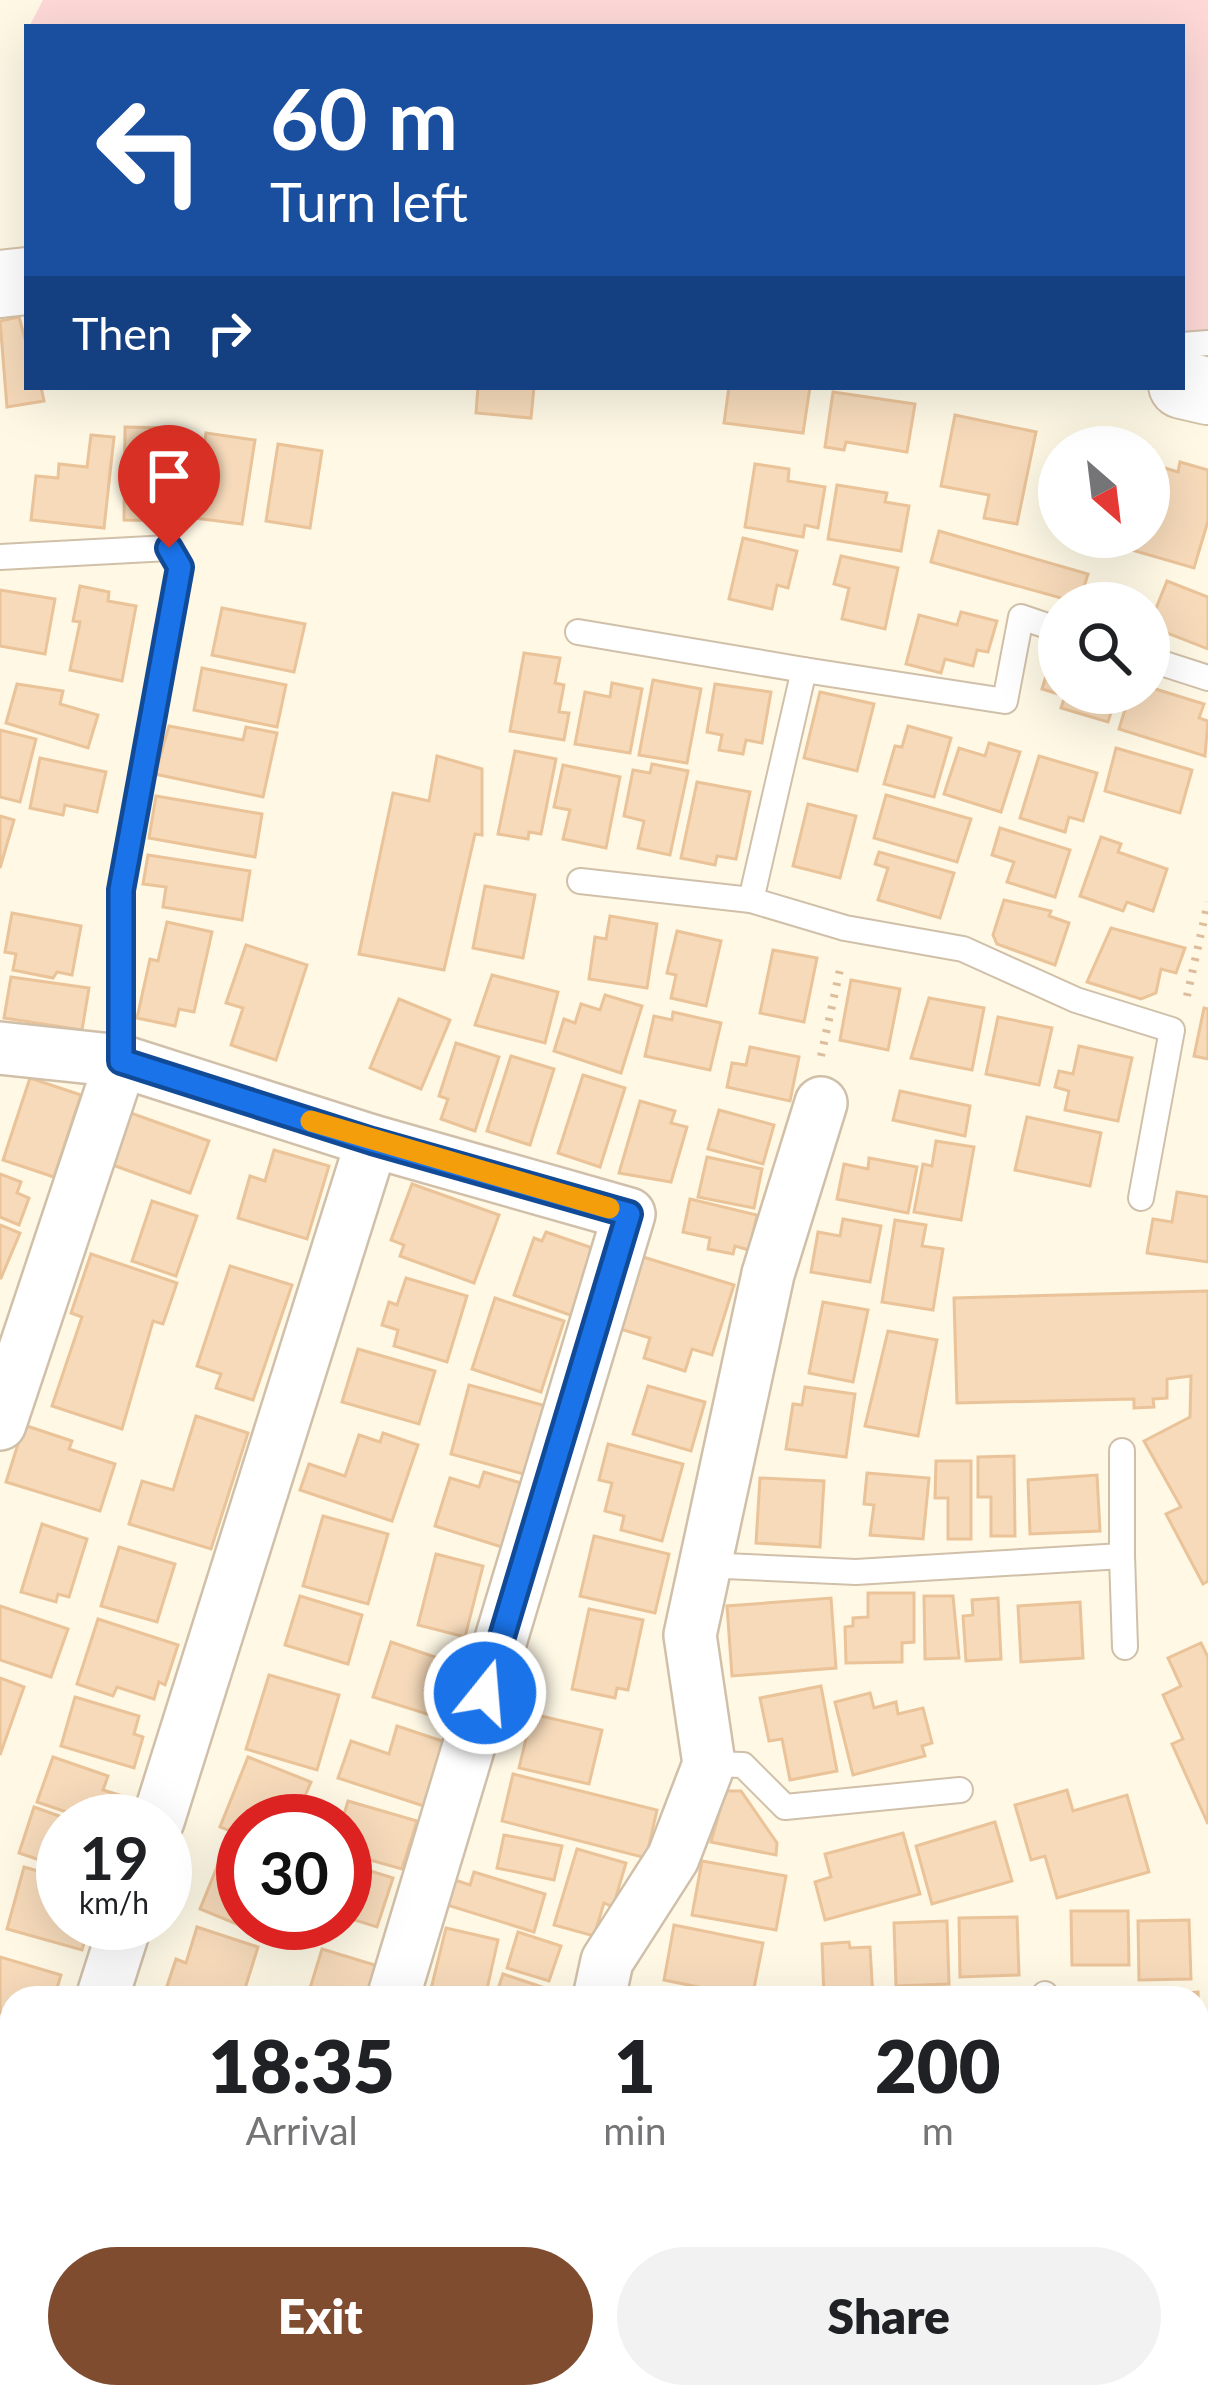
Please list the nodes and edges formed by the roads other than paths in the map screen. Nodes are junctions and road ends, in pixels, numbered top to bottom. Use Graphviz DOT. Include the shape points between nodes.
graph roads {
  1 [pos="0,557"];
  2 [pos="1038,623"];
  3 [pos="578,632"];
  4 [pos="1170,666"];
  5 [pos="804,670"];
  6 [pos="1208,679"];
  7 [pos="580,880"];
  8 [pos="751,901"];
  9 [pos="0,1048"];
  10 [pos="121,1061"];
  11 [pos="819,1086"];
  12 [pos="372,1141"];
  13 [pos="1141,1198"];
  14 [pos="0,1424"];
  15 [pos="1123,1451"];
  16 [pos="1122,1556"];
  17 [pos="702,1565"];
  18 [pos="1125,1647"];
  19 [pos="709,1764"];
  20 [pos="960,1790"];
  21 [pos="166,1794"];
  22 [pos="117,1950"];
  23 [pos="106,1986"];
  24 [pos="397,1986"];
  25 [pos="604,1986"];
  1 -- 10 [label="lane" via="169,548 180,567 121,890"];
  2 -- 5 [label="lane" via="1021,617 1005,701"];
  3 -- 5 [label="lane"];
  4 -- 6 [label="lane"];
  5 -- 8 [label="lane"];
  7 -- 8 [label="lane"];
  8 -- 13 [label="lane" via="963,949 1076,1000 1172,1030"];
  9 -- 10 [label="street"];
  10 -- 12 [label="street"];
  10 -- 14 [label="street"];
  11 -- 17 [label="street"];
  12 -- 21 [label="street"];
  12 -- 24 [label="street" via="629,1214"];
  15 -- 16 [label="lane"];
  16 -- 17 [label="lane" via="856,1572"];
  16 -- 18 [label="lane"];
  17 -- 19 [label="street" via="690,1635"];
  19 -- 20 [label="lane" via="743,1765 784,1808"];
  19 -- 25 [label="street" via="673,1858 607,1961"];
  22 -- 23 [label="street"];
}
